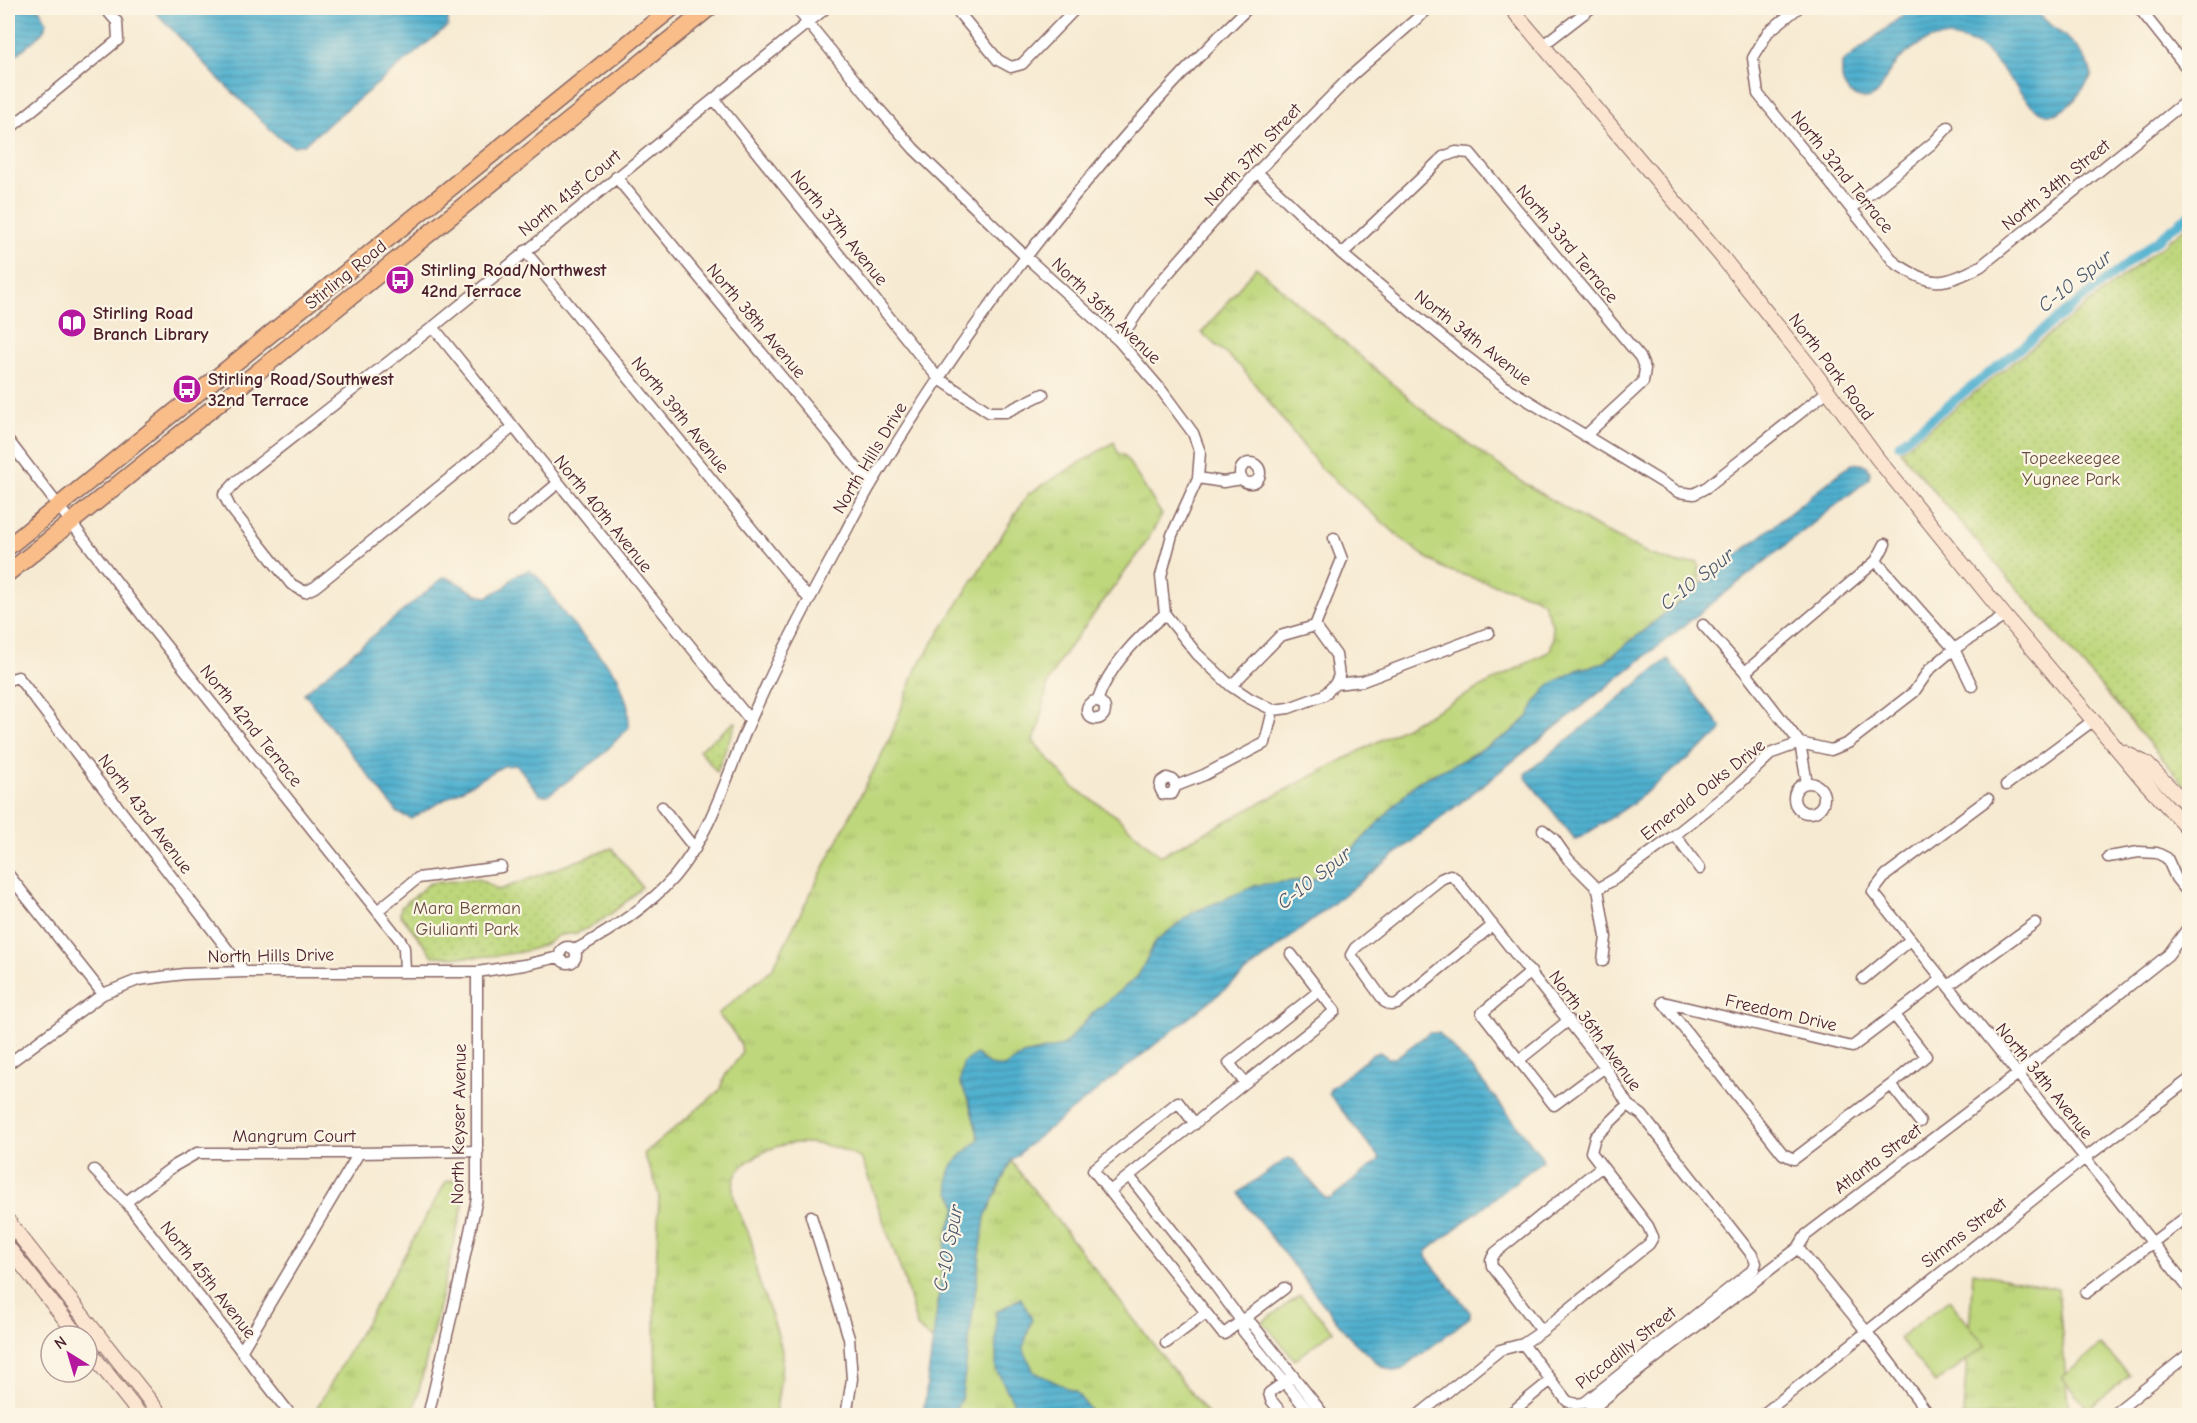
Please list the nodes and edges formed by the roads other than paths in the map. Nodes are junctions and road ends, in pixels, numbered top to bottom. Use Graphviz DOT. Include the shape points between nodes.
graph roads {
  1 [pos="105,8"];
  2 [pos="672,8"];
  3 [pos="709,8"];
  4 [pos="796,8"];
  5 [pos="826,8"];
  6 [pos="955,8"];
  7 [pos="1076,8"];
  8 [pos="1248,8"];
  9 [pos="1429,8"];
  10 [pos="1511,8"];
  11 [pos="1591,8"];
  12 [pos="1798,8"];
  13 [pos="2139,8"];
  14 [pos="808,22"];
  15 [pos="1542,45"];
  16 [pos="2190,72"];
  17 [pos="2190,98"];
  18 [pos="714,99"];
  19 [pos="1948,127"];
  20 [pos="8,130"];
  21 [pos="1257,172"];
  22 [pos="616,177"];
  23 [pos="443,195"];
  24 [pos="1851,208"];
  25 [pos="436,228"];
  26 [pos="525,251"];
  27 [pos="1342,254"];
  28 [pos="1026,256"];
  29 [pos="1936,282"];
  30 [pos="323,291"];
  31 [pos="336,308"];
  32 [pos="433,327"];
  33 [pos="1119,341"];
  34 [pos="938,378"];
  35 [pos="1829,390"];
  36 [pos="1043,394"];
  37 [pos="512,428"];
  38 [pos="1585,436"];
  39 [pos="8,440"];
  40 [pos="1198,478"];
  41 [pos="1242,479"];
  42 [pos="557,484"];
  43 [pos="871,485"];
  44 [pos="57,507"];
  45 [pos="513,521"];
  46 [pos="70,523"];
  47 [pos="1334,538"];
  48 [pos="1885,544"];
  49 [pos="8,547"];
  50 [pos="1876,561"];
  51 [pos="8,573"];
  52 [pos="809,599"];
  53 [pos="1165,614"];
  54 [pos="2005,616"];
  55 [pos="1703,625"];
  56 [pos="1315,626"];
  57 [pos="1489,633"];
  58 [pos="1954,649"];
  59 [pos="1745,672"];
  60 [pos="13,678"];
  61 [pos="1335,684"];
  62 [pos="1231,686"];
  63 [pos="1972,686"];
  64 [pos="1097,701"];
  65 [pos="1273,710"];
  66 [pos="750,720"];
  67 [pos="2094,720"];
  68 [pos="1800,743"];
  69 [pos="2119,750"];
  70 [pos="1807,783"];
  71 [pos="2006,785"];
  72 [pos="1176,786"];
  73 [pos="1988,799"];
  74 [pos="662,807"];
  75 [pos="2190,808"];
  76 [pos="1543,830"];
  77 [pos="2190,831"];
  78 [pos="1675,835"];
  79 [pos="694,849"];
  80 [pos="2109,857"];
  81 [pos="501,867"];
  82 [pos="1700,869"];
  83 [pos="8,874"];
  84 [pos="1598,889"];
  85 [pos="2190,895"];
  86 [pos="377,911"];
  87 [pos="2035,923"];
  88 [pos="1493,925"];
  89 [pos="2190,925"];
  90 [pos="1910,940"];
  91 [pos="1291,954"];
  92 [pos="1603,961"];
  93 [pos="405,970"];
  94 [pos="245,972"];
  95 [pos="477,972"];
  96 [pos="1531,972"];
  97 [pos="1863,979"];
  98 [pos="1945,982"];
  99 [pos="1319,991"];
  100 [pos="103,994"];
  101 [pos="1894,1015"];
  102 [pos="1569,1020"];
  103 [pos="1519,1060"];
  104 [pos="8,1064"];
  105 [pos="1605,1067"];
  106 [pos="2018,1074"];
  107 [pos="2190,1079"];
  108 [pos="1245,1083"];
  109 [pos="1891,1084"];
  110 [pos="1628,1105"];
  111 [pos="1920,1122"];
  112 [pos="1195,1124"];
  113 [pos="478,1151"];
  114 [pos="359,1153"];
  115 [pos="2085,1158"];
  116 [pos="1600,1167"];
  117 [pos="94,1170"];
  118 [pos="1129,1176"];
  119 [pos="1110,1191"];
  120 [pos="126,1202"];
  121 [pos="2190,1214"];
  122 [pos="811,1216"];
  123 [pos="8,1221"];
  124 [pos="2151,1242"];
  125 [pos="8,1247"];
  126 [pos="1798,1248"];
  127 [pos="1756,1263"];
  128 [pos="1285,1287"];
  129 [pos="2190,1290"];
  130 [pos="2086,1293"];
  131 [pos="1206,1313"];
  132 [pos="1242,1322"];
  133 [pos="69,1324"];
  134 [pos="1542,1331"];
  135 [pos="1866,1331"];
  136 [pos="1167,1343"];
  137 [pos="1523,1344"];
  138 [pos="242,1350"];
  139 [pos="2190,1353"];
  140 [pos="99,1363"];
  141 [pos="1289,1379"];
  142 [pos="1551,1380"];
  143 [pos="290,1414"];
  144 [pos="141,1416"];
  145 [pos="162,1416"];
  146 [pos="428,1416"];
  147 [pos="846,1416"];
  148 [pos="1284,1416"];
  149 [pos="1312,1416"];
  150 [pos="1322,1416"];
  151 [pos="1417,1416"];
  152 [pos="1507,1416"];
  153 [pos="1584,1416"];
  154 [pos="1761,1416"];
  155 [pos="1930,1416"];
  156 [pos="2111,1416"];
  1 -- 20 [label="street" via="117,22 118,40"];
  2 -- 23 [label="main road, Stirling Road"];
  3 -- 25 [label="main road, Stirling Road"];
  4 -- 14 [label="street, North 36th Avenue"];
  5 -- 14 [label="street, North 41st Court"];
  6 -- 7 [label="street" via="998,60 1011,67 1022,64"];
  8 -- 28 [label="street, North Hills Drive" via="1137,122"];
  9 -- 21 [label="street, North 37th Street" via="1351,76"];
  10 -- 15 [label="street, North Park Road"];
  11 -- 15 [label="street"];
  12 -- 24 [label="street, North 32nd Terrace" via="1768,32 1753,58 1758,94"];
  13 -- 16 [label="street"];
  14 -- 18 [label="street, North 41st Court"];
  14 -- 28 [label="street, North 36th Avenue" via="914,149"];
  15 -- 35 [label="street, North Park Road"];
  17 -- 29 [label="street, North 34th Street" via="1982,266"];
  18 -- 22 [label="street, North 41st Court"];
  18 -- 34 [label="street, North 37th Avenue"];
  19 -- 24 [label="street"];
  21 -- 27 [label="street, North 34th Avenue"];
  21 -- 33 [label="street, North 37th Street" via="1150,294"];
  22 -- 26 [label="street, North 41st Court"];
  22 -- 43 [label="street, North 38th Avenue"];
  23 -- 25 [label="main road" via="432,218"];
  23 -- 30 [label="main road, Stirling Road"];
  24 -- 29 [label="street, North 32nd Terrace" via="1895,263"];
  25 -- 31 [label="main road, Stirling Road"];
  26 -- 32 [label="street, North 41st Court"];
  26 -- 52 [label="street, North 39th Avenue"];
  27 -- 38 [label="street, North 34th Avenue" via="1504,386"];
  27 -- 38 [label="street, North 33rd Terrace" via="1443,156 1470,153 1640,357 1645,369 1643,382"];
  28 -- 33 [label="street, North 36th Avenue"];
  28 -- 34 [label="street, North Hills Drive"];
  30 -- 31 [label="main road"];
  30 -- 44 [label="main road, Stirling Road"];
  31 -- 46 [label="main road, Stirling Road"];
  32 -- 37 [label="street, North 40th Avenue"];
  32 -- 37 [label="street, North 41st Court" via="238,480 224,495 230,507 291,584 305,592"];
  33 -- 40 [label="street, North 36th Avenue" via="1193,434 1200,452"];
  34 -- 36 [label="street, North 37th Avenue" via="989,412 1006,412"];
  34 -- 43 [label="street, North Hills Drive"];
  35 -- 38 [label="street, North 34th Avenue" via="1694,494 1678,492"];
  35 -- 54 [label="street, North Park Road" via="1877,458"];
  37 -- 42 [label="street, North 40th Avenue"];
  39 -- 44 [label="street, North 42nd Terrace"];
  40 -- 41 [label="street" via="1223,482"];
  40 -- 53 [label="street, North 36th Avenue" via="1172,534 1161,576"];
  42 -- 45 [label="street"];
  42 -- 66 [label="street, North 40th Avenue"];
  43 -- 52 [label="street, North Hills Drive"];
  44 -- 46 [label="street, North 42nd Terrace"];
  44 -- 49 [label="main road, Stirling Road"];
  46 -- 51 [label="main road, Stirling Road"];
  46 -- 86 [label="street, North 42nd Terrace"];
  47 -- 56 [label="street" via="1342,559"];
  48 -- 50 [label="street"];
  50 -- 58 [label="street"];
  50 -- 59 [label="street"];
  52 -- 66 [label="street, North Hills Drive"];
  53 -- 62 [label="street" via="1197,654"];
  53 -- 64 [label="street" via="1138,637 1104,682"];
  54 -- 58 [label="street"];
  54 -- 67 [label="street, North Park Road"];
  55 -- 59 [label="street"];
  56 -- 61 [label="street" via="1335,655 1339,676"];
  56 -- 62 [label="street" via="1280,636"];
  57 -- 61 [label="street" via="1363,681"];
  58 -- 63 [label="street"];
  58 -- 68 [label="street" via="1929,670 1914,692 1848,743 1831,750"];
  59 -- 68 [label="street"];
  60 -- 94 [label="street, North 43rd Avenue"];
  61 -- 65 [label="street" via="1324,695 1304,704"];
  62 -- 65 [label="street"];
  65 -- 72 [label="street" via="1264,743 1204,776"];
  66 -- 79 [label="street, North Hills Drive" via="713,814"];
  67 -- 69 [label="street, North Park Road"];
  67 -- 71 [label="street"];
  68 -- 70 [label="street"];
  68 -- 78 [label="street, Emerald Oaks Drive" via="1772,753"];
  69 -- 75 [label="street, North Park Road" via="2147,764"];
  69 -- 77 [label="street, North Park Road"];
  73 -- 90 [label="street, North 34th Avenue" via="1886,875 1873,892"];
  74 -- 79 [label="street"];
  76 -- 84 [label="street"];
  78 -- 82 [label="street"];
  78 -- 84 [label="street, Emerald Oaks Drive"];
  79 -- 95 [label="street, North Hills Drive" via="672,880 625,920 574,950 564,947 560,957"];
  80 -- 85 [label="street" via="2157,853 2167,858"];
  81 -- 86 [label="street" via="418,878"];
  83 -- 100 [label="street"];
  84 -- 92 [label="street" via="1606,937"];
  86 -- 93 [label="street, North 42nd Terrace" via="404,948"];
  87 -- 98 [label="street, Freedom Drive"];
  88 -- 88 [label="street, North 36th Avenue" via="1396,1004 1385,1002 1351,955 1441,879 1450,876"];
  88 -- 96 [label="street, North 36th Avenue"];
  89 -- 106 [label="street, Atlanta Street" via="2168,955"];
  90 -- 97 [label="street"];
  90 -- 98 [label="street, North 34th Avenue"];
  91 -- 99 [label="street"];
  93 -- 94 [label="street, North Hills Drive"];
  93 -- 95 [label="street, North Hills Drive"];
  94 -- 100 [label="street, North Hills Drive" via="138,980"];
  95 -- 113 [label="street, North Keyser Avenue"];
  96 -- 102 [label="street, North 36th Avenue"];
  96 -- 103 [label="street" via="1482,1013"];
  98 -- 101 [label="street, Freedom Drive"];
  98 -- 106 [label="street, North 34th Avenue"];
  99 -- 108 [label="street" via="1335,1011"];
  99 -- 108 [label="street" via="1229,1063"];
  100 -- 104 [label="street, North Hills Drive"];
  101 -- 109 [label="street" via="1926,1056"];
  101 -- 109 [label="street, Freedom Drive" via="1852,1047 1663,1002 1783,1154 1794,1159"];
  102 -- 103 [label="street"];
  102 -- 105 [label="street, North 36th Avenue"];
  103 -- 105 [label="street" via="1554,1105"];
  105 -- 110 [label="street, North 36th Avenue"];
  106 -- 115 [label="street, North 34th Avenue"];
  106 -- 126 [label="street, Atlanta Street" via="1806,1235"];
  107 -- 115 [label="street, Simms Street"];
  108 -- 112 [label="street"];
  109 -- 111 [label="street"];
  110 -- 116 [label="street" via="1595,1137 1591,1152"];
  110 -- 127 [label="street, North 36th Avenue" via="1641,1115"];
  112 -- 118 [label="street"];
  112 -- 119 [label="street" via="1178,1102 1094,1170"];
  113 -- 114 [label="street, Mangrum Court"];
  113 -- 146 [label="street, North Keyser Avenue" via="477,1198"];
  114 -- 120 [label="street, Mangrum Court" via="198,1152"];
  114 -- 138 [label="street"];
  115 -- 124 [label="street, North 34th Avenue"];
  115 -- 135 [label="street, Simms Street"];
  116 -- 134 [label="street" via="1491,1260"];
  116 -- 134 [label="street" via="1653,1237"];
  117 -- 120 [label="street, North 45th Avenue"];
  118 -- 119 [label="street"];
  118 -- 132 [label="street"];
  119 -- 131 [label="street"];
  120 -- 138 [label="street, North 45th Avenue"];
  121 -- 124 [label="street"];
  122 -- 147 [label="street" via="849,1338 852,1379"];
  123 -- 145 [label="street"];
  124 -- 129 [label="street, North 34th Avenue"];
  124 -- 130 [label="street"];
  125 -- 133 [label="street"];
  126 -- 135 [label="street"];
  126 -- 153 [label="street, Atlanta Street"];
  127 -- 142 [label="street, Piccadilly Street" via="1754,1269 1584,1403 1567,1401"];
  128 -- 132 [label="street"];
  131 -- 132 [label="street" via="1224,1334"];
  131 -- 136 [label="street"];
  132 -- 141 [label="street" via="1243,1331"];
  134 -- 137 [label="street"];
  135 -- 154 [label="street, Simms Street"];
  135 -- 155 [label="street"];
  137 -- 142 [label="street, Piccadilly Street"];
  137 -- 151 [label="street" via="1500,1350"];
  138 -- 143 [label="street, North 45th Avenue"];
  139 -- 156 [label="street"];
  140 -- 144 [label="street"];
  141 -- 148 [label="street" via="1269,1393"];
  141 -- 149 [label="street"];
  141 -- 150 [label="street"];
  142 -- 152 [label="street"];
}
